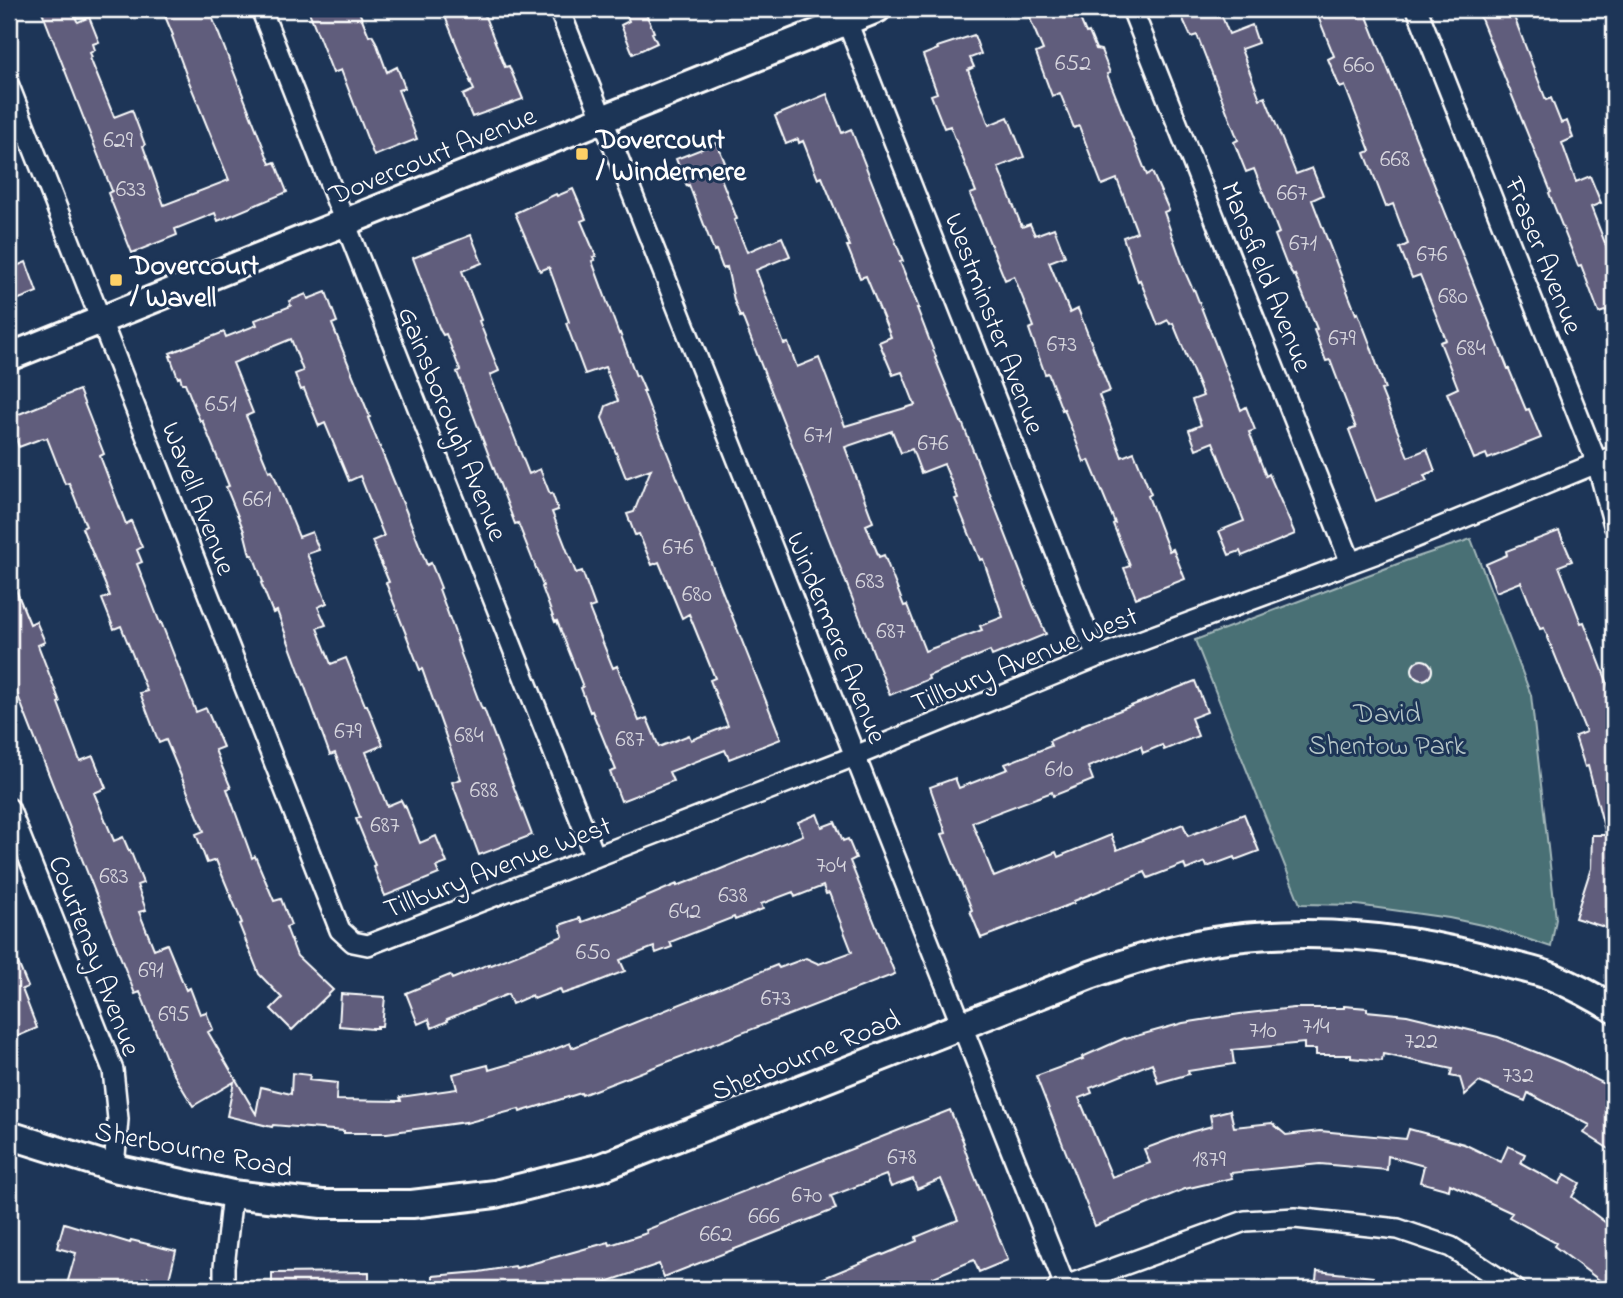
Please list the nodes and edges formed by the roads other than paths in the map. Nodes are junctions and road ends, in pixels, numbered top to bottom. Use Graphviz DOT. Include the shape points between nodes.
graph roads {
  1 [pos="261,9"];
  2 [pos="558,9"];
  3 [pos="877,9"];
  4 [pos="1132,9"];
  5 [pos="1417,9"];
  6 [pos="845,15"];
  7 [pos="9,86"];
  8 [pos="603,120"];
  9 [pos="345,223"];
  10 [pos="101,320"];
  11 [pos="9,357"];
  12 [pos="1605,459"];
  13 [pos="1614,525"];
  14 [pos="1351,563"];
  15 [pos="1097,657"];
  16 [pos="855,756"];
  17 [pos="9,808"];
  18 [pos="595,857"];
  19 [pos="340,930"];
  20 [pos="1614,1009"];
  21 [pos="962,1026"];
  22 [pos="9,1135"];
  23 [pos="114,1168"];
  24 [pos="232,1194"];
  25 [pos="1061,1288"];
  26 [pos="224,1289"];
  27 [pos="1515,1289"];
  1 -- 9 [label="street, Gainsborough Avenue"];
  2 -- 8 [label="street, Windermere Avenue"];
  3 -- 6 [label="street, Dovercourt Avenue"];
  4 -- 14 [label="street, Mansfield Avenue"];
  5 -- 12 [label="street, Fraser Avenue"];
  6 -- 8 [label="street, Dovercourt Avenue"];
  6 -- 15 [label="street, Westminster Avenue"];
  7 -- 10 [label="street, Wavell Avenue"];
  8 -- 9 [label="street, Dovercourt Avenue"];
  8 -- 16 [label="street, Windermere Avenue"];
  9 -- 10 [label="street, Dovercourt Avenue"];
  9 -- 18 [label="street, Gainsborough Avenue"];
  10 -- 11 [label="street, Dovercourt Avenue"];
  10 -- 19 [label="street, Wavell Avenue"];
  12 -- 13 [label="street, Fraser Avenue"];
  12 -- 14 [label="street, Tillbury Avenue West"];
  14 -- 15 [label="street, Tillbury Avenue West"];
  15 -- 16 [label="street, Tillbury Avenue West"];
  16 -- 18 [label="street, Tillbury Avenue West"];
  16 -- 21 [label="street, Windermere Avenue"];
  17 -- 23 [label="street, Courtenay Avenue" via="113,1070 118,1119"];
  18 -- 19 [label="street, Tillbury Avenue West" via="368,945 353,942"];
  20 -- 21 [label="street, Sherbourne Road" via="1552,977 1478,956 1342,934 1284,935 1213,941 1153,954"];
  21 -- 24 [label="street, Sherbourne Road" via="602,1167 495,1194 412,1204 322,1204"];
  21 -- 25 [label="street, Windermere Avenue"];
  22 -- 23 [label="street, Sherbourne Road"];
  23 -- 24 [label="street, Sherbourne Road"];
  24 -- 26 [label="street"];
  25 -- 27 [label="street" via="1245,1222 1295,1219 1398,1229 1451,1247"];
}
